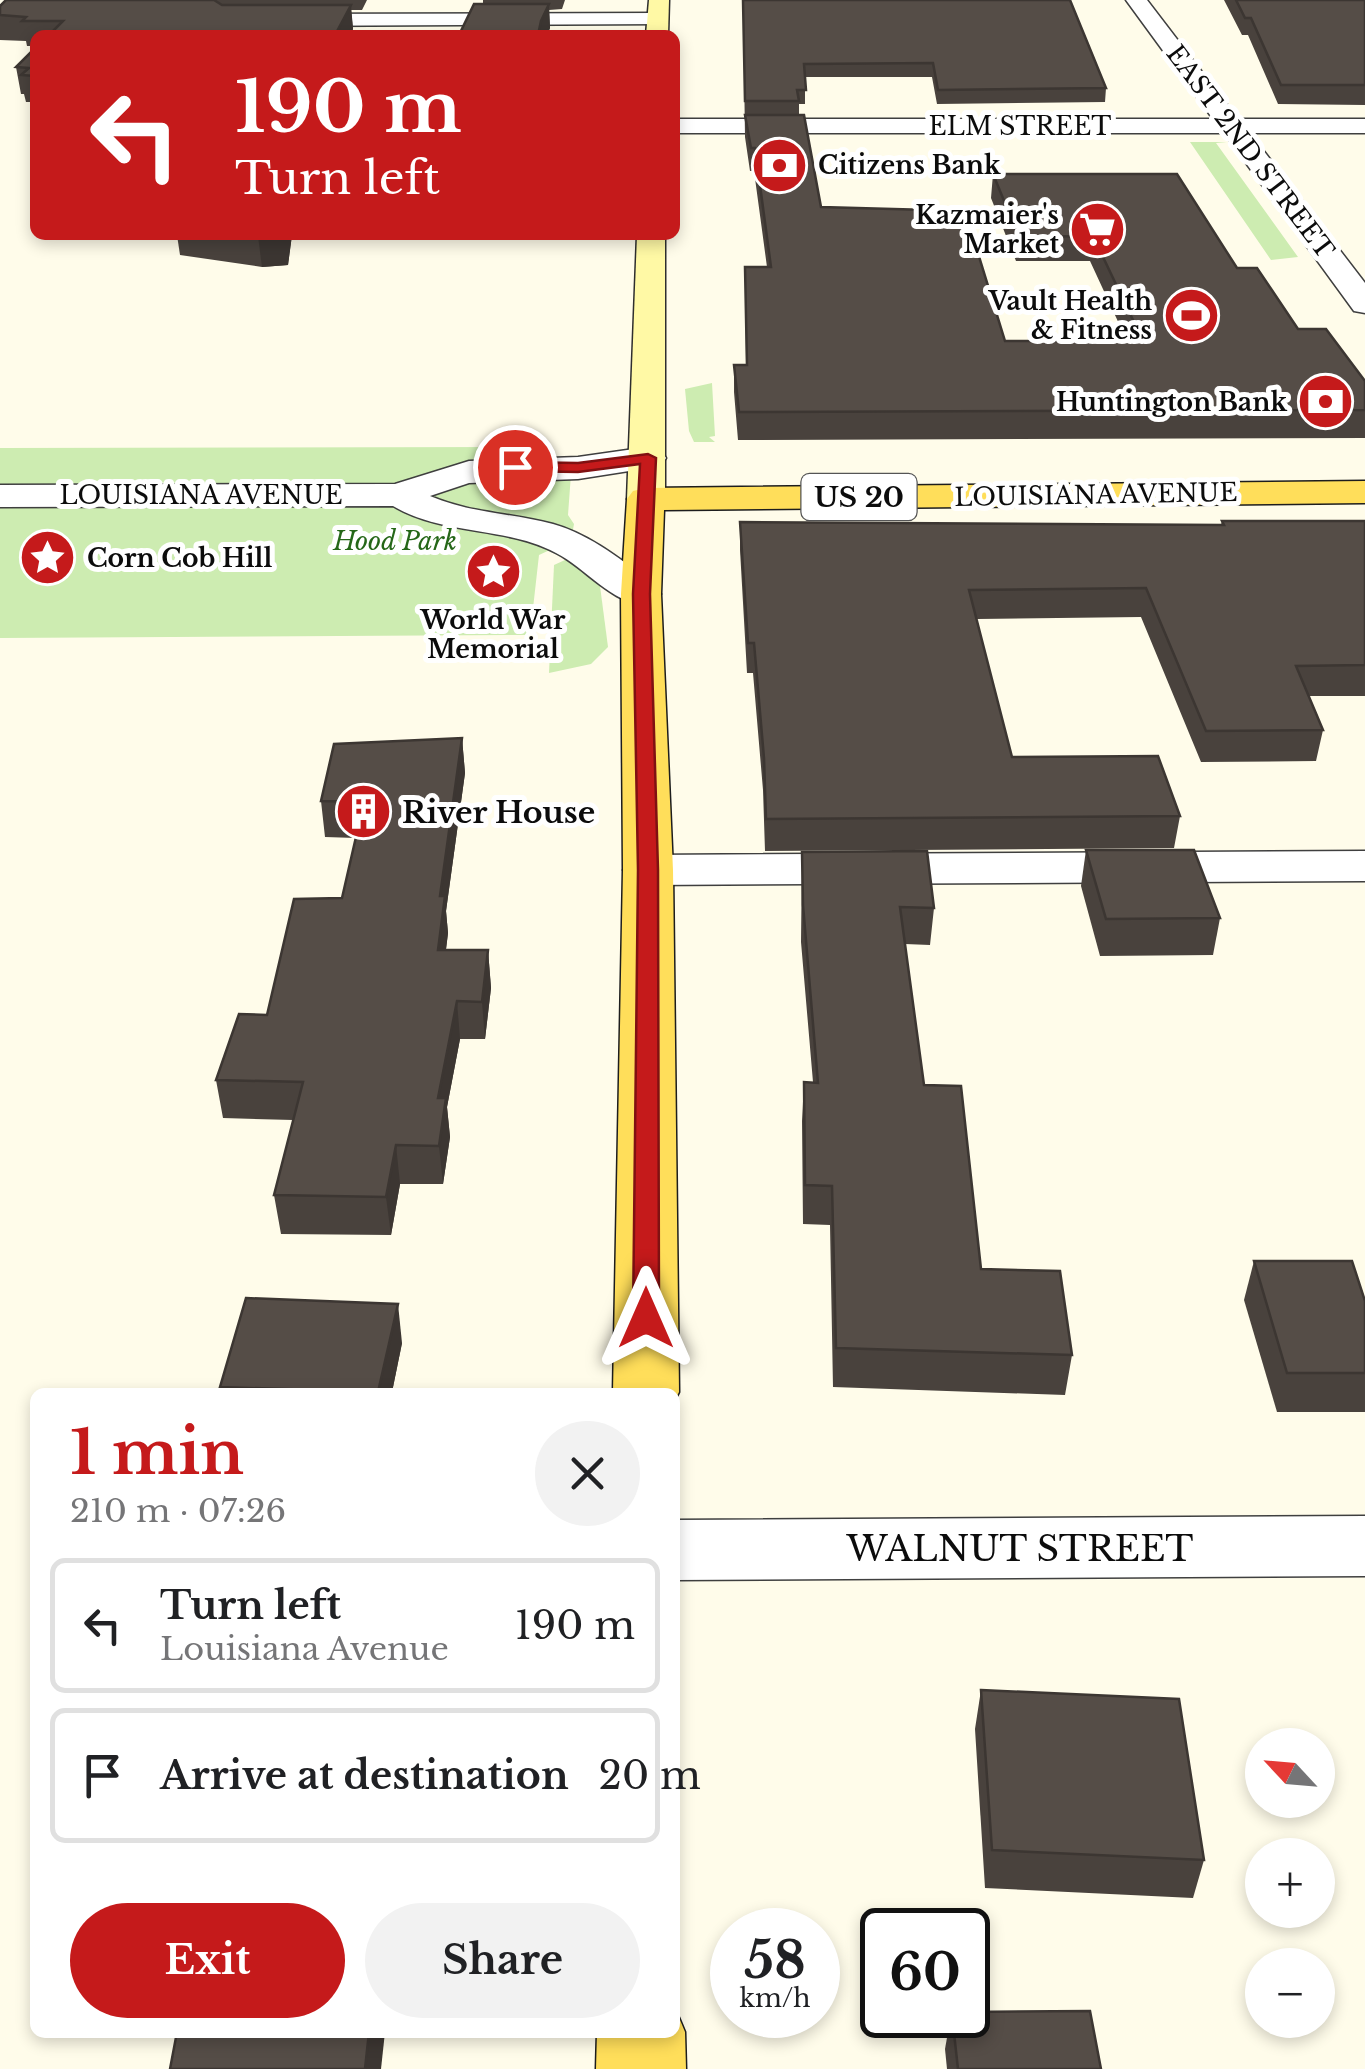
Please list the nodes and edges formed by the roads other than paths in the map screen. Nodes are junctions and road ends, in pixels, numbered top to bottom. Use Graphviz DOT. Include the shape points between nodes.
graph roads {
  1 [pos="1136,0"];
  2 [pos="658,18"];
  3 [pos="261,20"];
  4 [pos="680,126"];
  5 [pos="1230,126"];
  6 [pos="1365,126"];
  7 [pos="652,240"];
  8 [pos="1365,304"];
  9 [pos="648,458"];
  10 [pos="1365,492"];
  11 [pos="401,495"];
  12 [pos="0,496"];
  13 [pos="646,499"];
  14 [pos="641,594"];
  15 [pos="1365,866"];
  16 [pos="648,870"];
  17 [pos="646,1388"];
  18 [pos="1365,1546"];
  19 [pos="680,1550"];
  20 [pos="642,2038"];
  21 [pos="641,2069"];
  1 -- 5 [label="street, EAST 2ND STREET"];
  2 -- 3 [label="street"];
  4 -- 5 [label="street, ELM STREET"];
  5 -- 6 [label="street, ELM STREET"];
  5 -- 8 [label="street, EAST 2ND STREET"];
  7 -- 9 [label="main road"];
  9 -- 11 [label="street, LOUISIANA AVENUE" via="578,468 482,468 436,478"];
  9 -- 13 [label="main road"];
  10 -- 13 [label="main road, LOUISIANA AVENUE / US 20"];
  11 -- 12 [label="street, LOUISIANA AVENUE"];
  11 -- 14 [label="street, LOUISIANA AVENUE" via="442,516 563,540"];
  13 -- 14 [label="main road"];
  14 -- 16 [label="main road"];
  15 -- 16 [label="street"];
  16 -- 17 [label="main road"];
  18 -- 19 [label="street, WALNUT STREET"];
  20 -- 21 [label="main road"];
}
